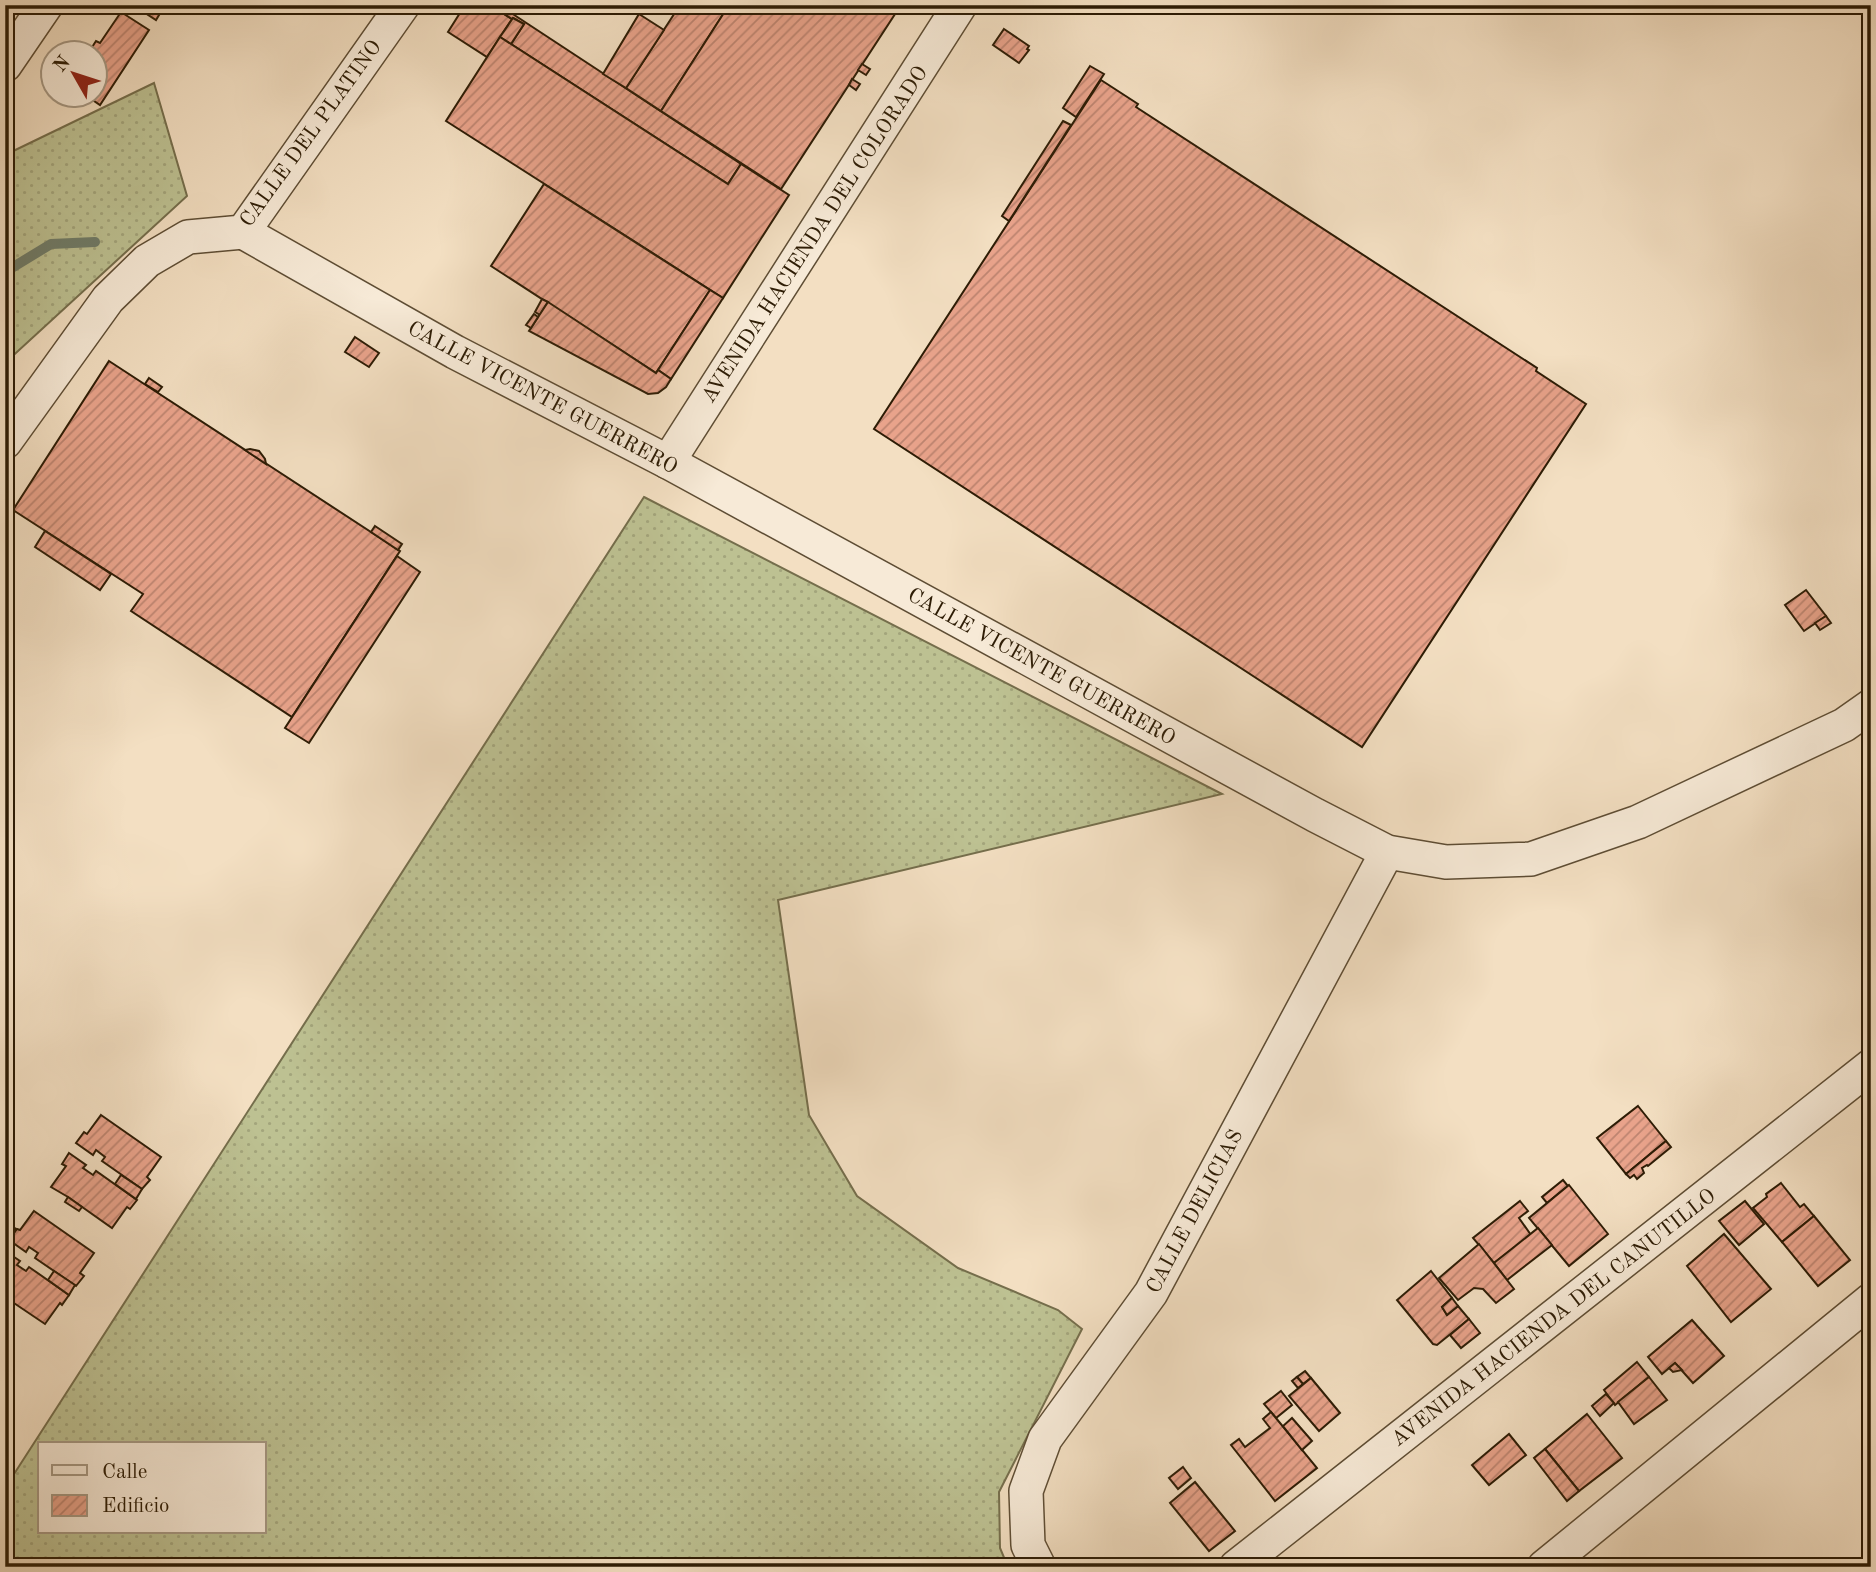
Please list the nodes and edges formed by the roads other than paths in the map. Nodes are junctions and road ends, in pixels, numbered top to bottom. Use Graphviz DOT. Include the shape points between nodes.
graph roads {
  1 [pos="46,5"];
  2 [pos="402,5"];
  3 [pos="960,5"];
  4 [pos="5,65"];
  5 [pos="243,232"];
  6 [pos="5,442"];
  7 [pos="668,462"];
  8 [pos="1871,706"];
  9 [pos="1387,852"];
  10 [pos="1871,1066"];
  11 [pos="1871,1300"];
  12 [pos="1039,1567"];
  13 [pos="1236,1567"];
  14 [pos="1544,1567"];
  1 -- 4 [label="street"];
  2 -- 5 [label="street, CALLE DEL PLATINO"];
  3 -- 7 [label="street, AVENIDA HACIENDA DEL COLORADO"];
  5 -- 6 [label="street, CALLE DEL PLATINO" via="188,237 147,261 108,299"];
  5 -- 7 [label="street, CALLE VICENTE GUERRERO" via="455,352"];
  7 -- 9 [label="street, CALLE VICENTE GUERRERO"];
  8 -- 9 [label="street, CALLE VICENTE GUERRERO" via="1844,725 1639,822 1531,859 1446,862"];
  9 -- 12 [label="street, CALLE DELICIAS" via="1151,1293 1045,1439 1026,1491 1028,1545"];
  10 -- 13 [label="street, AVENIDA HACIENDA DEL CANUTILLO"];
  11 -- 14 [label="street"];
}
